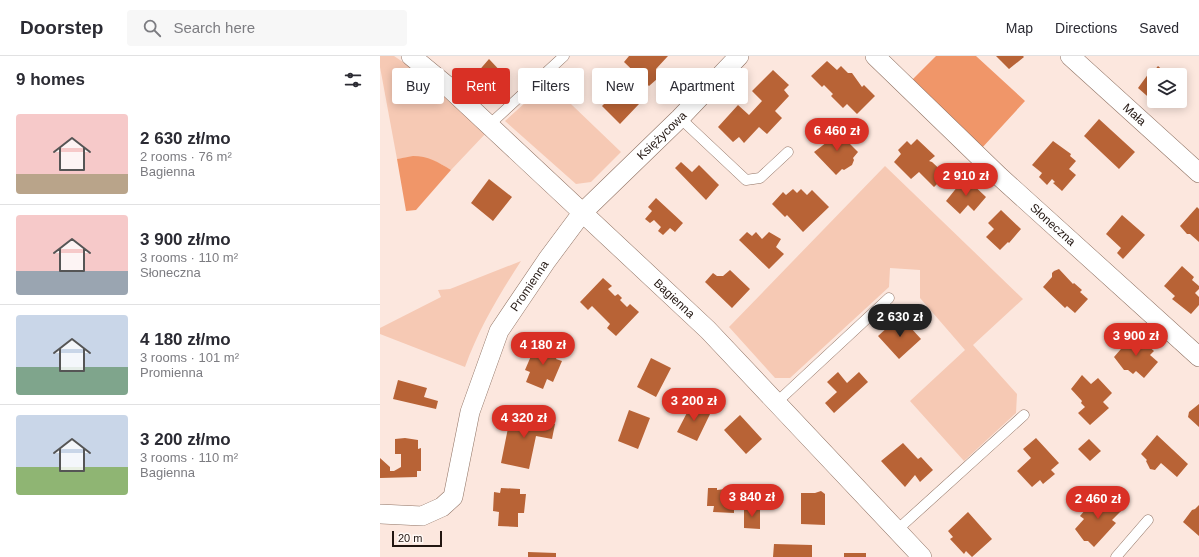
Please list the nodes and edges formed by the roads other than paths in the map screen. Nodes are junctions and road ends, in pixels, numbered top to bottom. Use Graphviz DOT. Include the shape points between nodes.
graph roads {
  1 [pos="411,56"];
  2 [pos="564,56"];
  3 [pos="739,56"];
  4 [pos="876,56"];
  5 [pos="1070,56"];
  6 [pos="680,118"];
  7 [pos="489,125"];
  8 [pos="788,152"];
  9 [pos="1199,173"];
  10 [pos="582,213"];
  11 [pos="889,298"];
  12 [pos="1199,357"];
  13 [pos="777,402"];
  14 [pos="1024,415"];
  15 [pos="380,514"];
  16 [pos="1148,520"];
  17 [pos="897,530"];
  18 [pos="922,557"];
  19 [pos="1116,557"];
  1 -- 7 [label="street, Bagienna"];
  2 -- 7 [label="lane"];
  3 -- 6 [label="street, Księżycowa"];
  4 -- 12 [label="street, Słoneczna" via="999,176"];
  5 -- 9 [label="street, Mała"];
  6 -- 8 [label="lane" via="746,180 760,178"];
  6 -- 10 [label="street, Księżycowa"];
  7 -- 10 [label="street, Bagienna"];
  10 -- 13 [label="street, Bagienna" via="708,330"];
  10 -- 15 [label="street, Promienna" via="499,332 470,412 453,497 442,507 422,516"];
  11 -- 13 [label="lane"];
  13 -- 17 [label="street, Bagienna"];
  14 -- 17 [label="lane"];
  16 -- 19 [label="lane"];
  17 -- 18 [label="street, Bagienna"];
}
